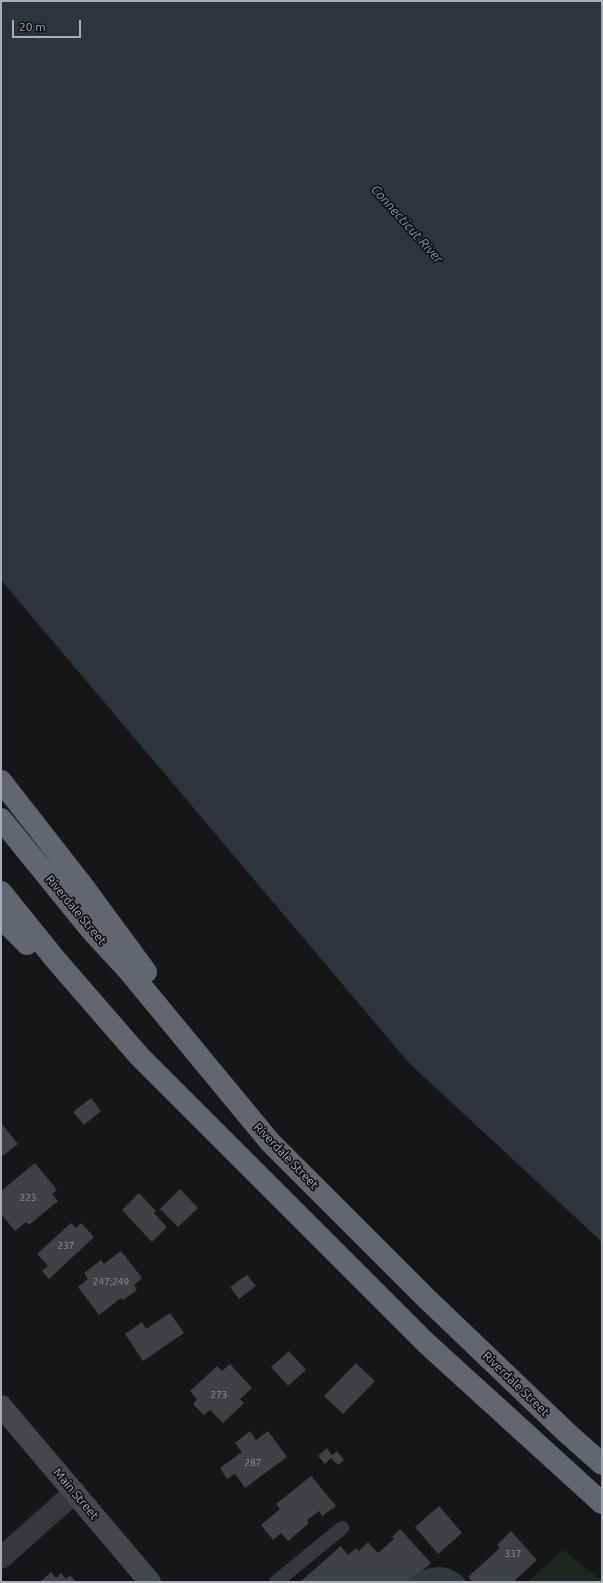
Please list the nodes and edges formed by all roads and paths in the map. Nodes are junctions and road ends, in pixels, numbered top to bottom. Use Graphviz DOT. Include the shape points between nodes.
graph roads {
  1 [pos="1,781"];
  2 [pos="1,819"];
  3 [pos="1,892"];
  4 [pos="1,918"];
  5 [pos="140,1057"];
  6 [pos="270,1142"];
  7 [pos="1,1406"];
  8 [pos="602,1464"];
  9 [pos="75,1492"];
  10 [pos="602,1503"];
  11 [pos="342,1528"];
  12 [pos="1,1558"];
  13 [pos="150,1582"];
  14 [pos="276,1582"];
  15 [pos="417,1582"];
  16 [pos="458,1582"];
  1 -- 6 [label="highway" via="83,886"];
  2 -- 6 [label="highway, Riverdale Street"];
  3 -- 5 [label="highway" via="64,970"];
  4 -- 5 [label="highway"];
  5 -- 10 [label="highway" via="425,1342"];
  6 -- 8 [label="highway, Riverdale Street" via="431,1302"];
  7 -- 9 [label="street, Main Street"];
  9 -- 12 [label="street"];
  9 -- 13 [label="street, Main Street"];
  11 -- 14 [label="lane"];
  15 -- 16 [label="lane" via="427,1575 438,1574 452,1577"];
}
